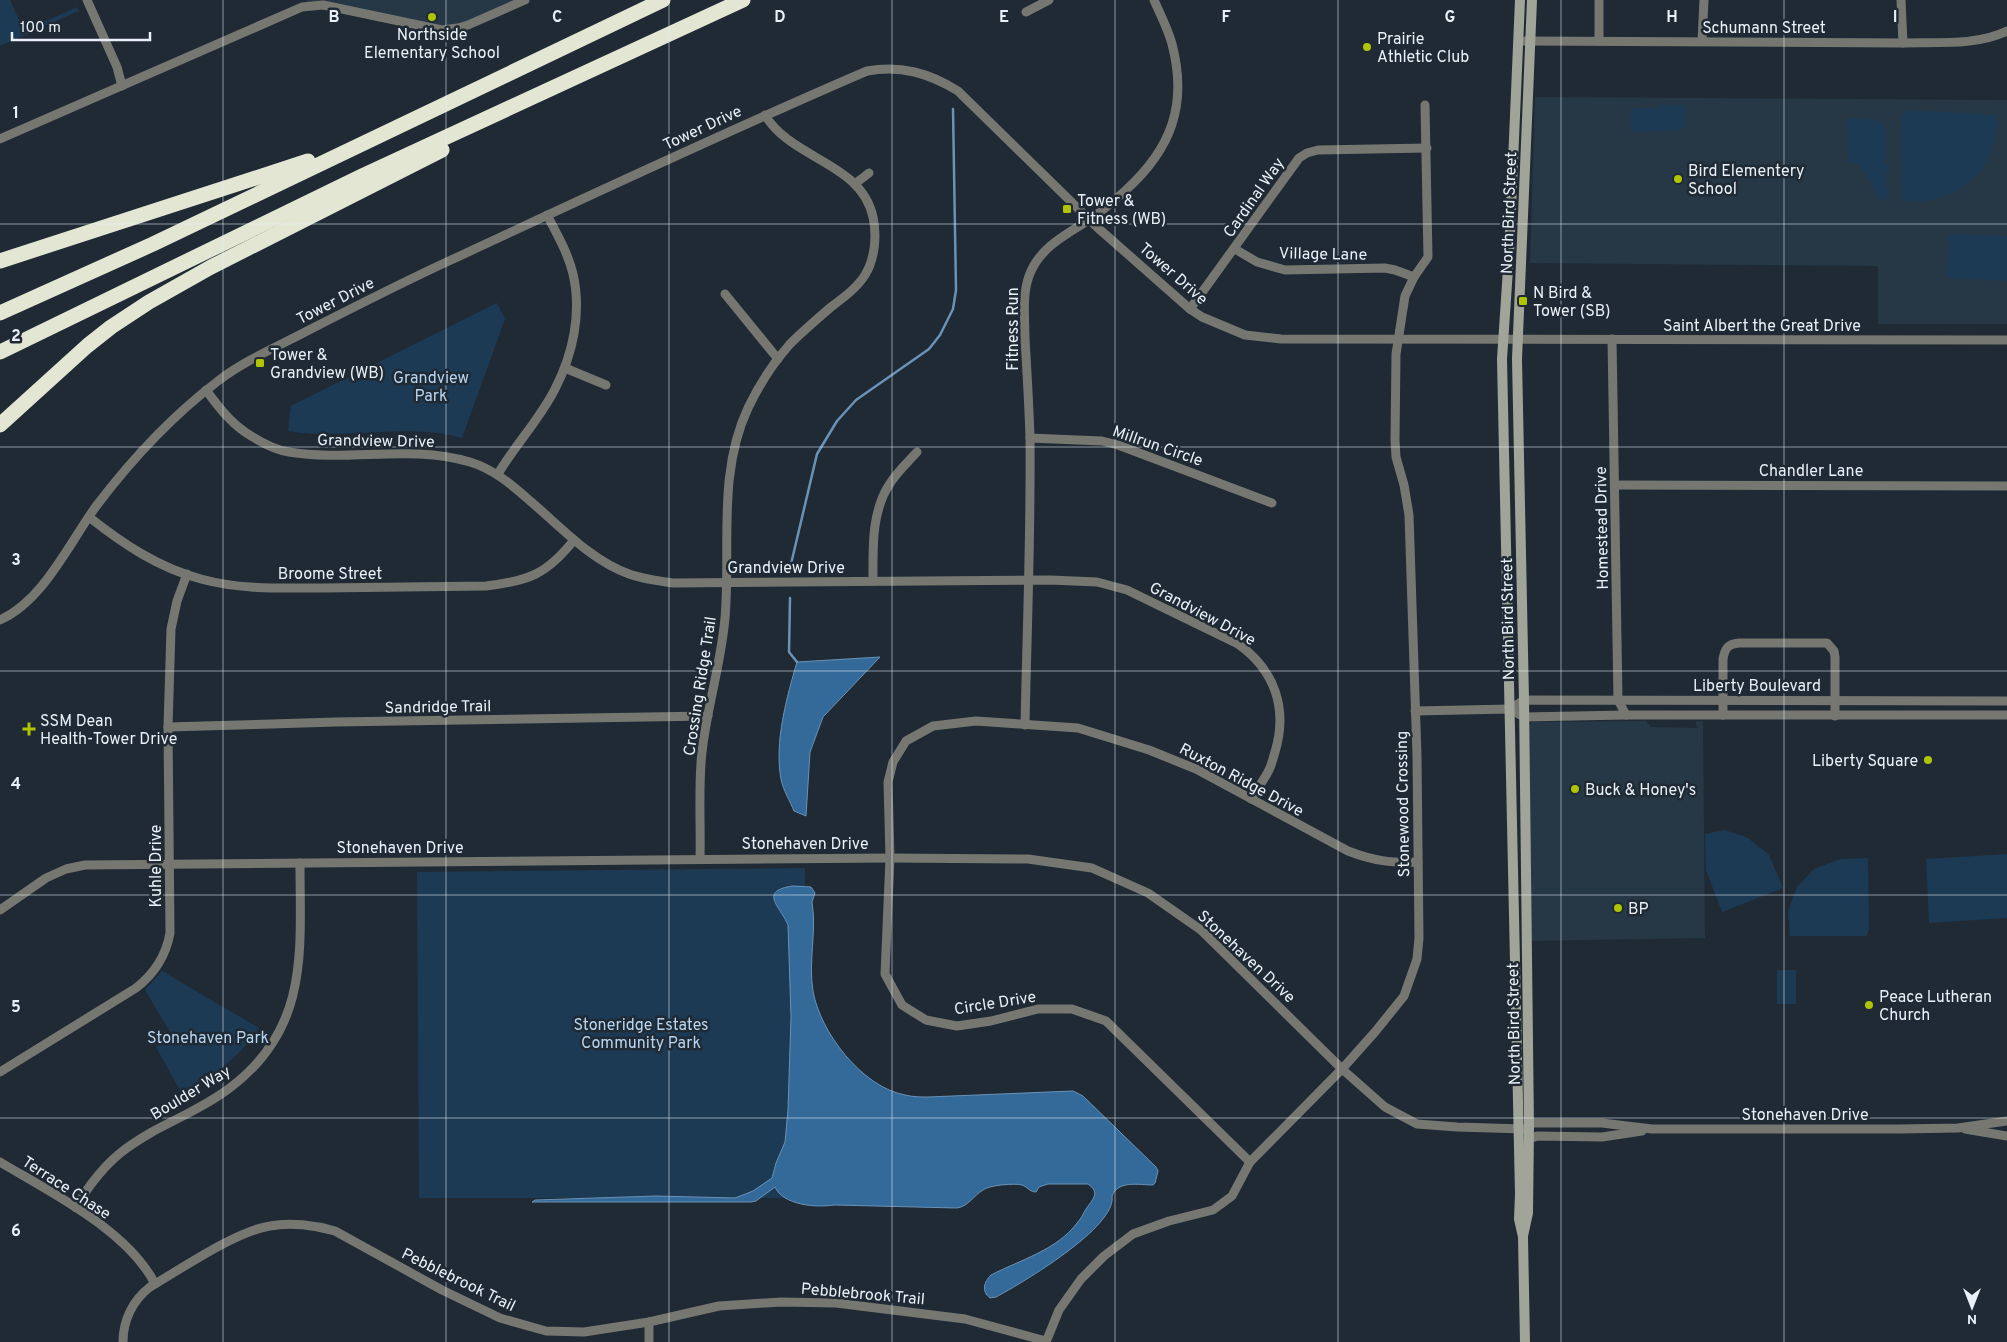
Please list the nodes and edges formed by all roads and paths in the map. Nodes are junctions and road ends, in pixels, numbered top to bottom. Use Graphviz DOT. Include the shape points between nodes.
graph roads {
  1 [pos="87,0"];
  2 [pos="525,0"];
  3 [pos="663,0"];
  4 [pos="743,0"];
  5 [pos="1049,0"];
  6 [pos="1154,0"];
  7 [pos="1520,0"];
  8 [pos="1532,0"];
  9 [pos="1599,0"];
  10 [pos="1704,0"];
  11 [pos="1901,0"];
  12 [pos="307,3"];
  13 [pos="1026,12"];
  14 [pos="2007,31"];
  15 [pos="1519,41"];
  16 [pos="1531,41"];
  17 [pos="1599,41"];
  18 [pos="1702,41"];
  19 [pos="1903,43"];
  20 [pos="582,75"];
  21 [pos="122,86"];
  22 [pos="461,96"];
  23 [pos="1425,105"];
  24 [pos="765,115"];
  25 [pos="0,139"];
  26 [pos="1427,148"];
  27 [pos="869,173"];
  28 [pos="856,183"];
  29 [pos="547,215"];
  30 [pos="1090,219"];
  31 [pos="1235,249"];
  32 [pos="0,261"];
  33 [pos="1414,277"];
  34 [pos="725,294"];
  35 [pos="1190,309"];
  36 [pos="0,313"];
  37 [pos="1503,339"];
  38 [pos="1612,339"];
  39 [pos="1398,340"];
  40 [pos="1518,340"];
  41 [pos="2007,340"];
  42 [pos="0,352"];
  43 [pos="778,359"];
  44 [pos="565,368"];
  45 [pos="606,384"];
  46 [pos="206,390"];
  47 [pos="0,425"];
  48 [pos="1030,438"];
  49 [pos="917,452"];
  50 [pos="498,474"];
  51 [pos="1616,485"];
  52 [pos="2007,486"];
  53 [pos="1272,503"];
  54 [pos="89,517"];
  55 [pos="574,540"];
  56 [pos="187,574"];
  57 [pos="1028,580"];
  58 [pos="873,581"];
  59 [pos="727,582"];
  60 [pos="0,620"];
  61 [pos="1524,700"];
  62 [pos="1618,700"];
  63 [pos="1722,700"];
  64 [pos="1835,700"];
  65 [pos="2007,701"];
  66 [pos="1510,709"];
  67 [pos="1415,711"];
  68 [pos="1626,715"];
  69 [pos="2007,715"];
  70 [pos="708,716"];
  71 [pos="1723,716"];
  72 [pos="1835,716"];
  73 [pos="1524,717"];
  74 [pos="1025,725"];
  75 [pos="168,727"];
  76 [pos="1251,799"];
  77 [pos="890,858"];
  78 [pos="700,859"];
  79 [pos="300,862"];
  80 [pos="1418,862"];
  81 [pos="171,864"];
  82 [pos="0,910"];
  83 [pos="1342,1069"];
  84 [pos="0,1072"];
  85 [pos="2007,1121"];
  86 [pos="1958,1128"];
  87 [pos="1652,1129"];
  88 [pos="1526,1130"];
  89 [pos="2007,1136"];
  90 [pos="0,1162"];
  91 [pos="1250,1162"];
  92 [pos="76,1208"];
  93 [pos="155,1284"];
  94 [pos="649,1322"];
  95 [pos="1046,1341"];
  96 [pos="123,1342"];
  97 [pos="649,1342"];
  98 [pos="1525,1342"];
  1 -- 21 [label="street" via="117,67"];
  2 -- 12 [label="street" via="468,25 442,30"];
  3 -- 22 [label="highway"];
  4 -- 20 [label="highway"];
  5 -- 13 [label="street"];
  6 -- 30 [label="street, Fitness Run" via="1176,59 1179,93 1174,115 1163,146 1153,162"];
  7 -- 15 [label="street, North Bird Street"];
  8 -- 16 [label="street, North Bird Street"];
  9 -- 17 [label="street"];
  10 -- 18 [label="street"];
  11 -- 19 [label="street"];
  12 -- 21 [label="street"];
  14 -- 19 [label="street, Schumann Street" via="1967,41"];
  15 -- 16 [label="street, Schumann Street"];
  15 -- 37 [label="street, North Bird Street"];
  16 -- 17 [label="street, Schumann Street"];
  16 -- 40 [label="street, North Bird Street"];
  17 -- 18 [label="street, Schumann Street"];
  18 -- 19 [label="street, Schumann Street"];
  20 -- 42 [label="highway" via="362,176"];
  20 -- 47 [label="highway" via="496,123 211,267 149,302 87,346"];
  21 -- 25 [label="street"];
  22 -- 32 [label="highway" via="297,166"];
  22 -- 36 [label="highway" via="153,244"];
  23 -- 26 [label="street, Stonewood Crossing"];
  24 -- 28 [label="street, Tower Drive" via="787,140"];
  24 -- 29 [label="street, Tower Drive"];
  24 -- 30 [label="street, Tower Drive" via="867,71 892,68 919,72 958,90"];
  26 -- 31 [label="street, Cardinal Way" via="1318,150 1307,153 1299,158"];
  26 -- 33 [label="street, Stonewood Crossing" via="1428,257"];
  27 -- 28 [label="street"];
  28 -- 43 [label="street, Crossing Ridge Trail" via="870,208 875,235 866,274"];
  29 -- 44 [label="street" via="566,253 576,287 574,339"];
  29 -- 46 [label="street, Tower Drive" via="260,355"];
  30 -- 35 [label="street, Tower Drive"];
  30 -- 48 [label="street, Fitness Run" via="1043,252 1027,282 1025,322"];
  31 -- 33 [label="street, Village Lane" via="1257,262 1285,270 1385,268"];
  31 -- 35 [label="street, Cardinal Way"];
  33 -- 39 [label="street, Stonewood Crossing" via="1402,308"];
  34 -- 43 [label="street"];
  35 -- 39 [label="street, Tower Drive" via="1227,329 1262,338"];
  37 -- 39 [label="street, Tower Drive"];
  37 -- 40 [label="street, Tower Drive"];
  37 -- 66 [label="street, North Bird Street"];
  38 -- 40 [label="street, Saint Albert the Great Drive"];
  38 -- 41 [label="street, Saint Albert the Great Drive"];
  38 -- 51 [label="street, Homestead Drive"];
  39 -- 67 [label="street, Stonewood Crossing" via="1394,440 1409,515"];
  40 -- 61 [label="street, North Bird Street"];
  43 -- 59 [label="street, Crossing Ridge Trail" via="747,410 730,464"];
  44 -- 45 [label="street"];
  44 -- 50 [label="street" via="555,390"];
  46 -- 50 [label="street, Grandview Drive" via="244,432 288,452 414,452 470,462"];
  46 -- 54 [label="street, Tower Drive" via="133,462"];
  48 -- 53 [label="street, Millrun Circle" via="1102,441 1118,445"];
  48 -- 57 [label="street, Fitness Run"];
  49 -- 58 [label="street" via="888,486 880,503 873,540"];
  50 -- 55 [label="street, Grandview Drive"];
  51 -- 52 [label="street, Chandler Lane"];
  51 -- 62 [label="street, Homestead Drive"];
  54 -- 56 [label="street, Broome Street" via="148,558"];
  54 -- 60 [label="street, Tower Drive" via="38,591"];
  55 -- 56 [label="street, Broome Street" via="555,562 539,573 519,582 486,586 249,588 202,580"];
  55 -- 59 [label="street, Grandview Drive" via="610,565 652,580"];
  56 -- 75 [label="street, Kuhle Drive" via="171,629"];
  57 -- 58 [label="street, Grandview Drive"];
  57 -- 74 [label="street, Fitness Run"];
  57 -- 76 [label="street, Grandview Drive" via="1097,582 1127,590 1238,644 1253,655 1272,680 1280,707 1280,737 1270,769"];
  58 -- 59 [label="street, Grandview Drive"];
  59 -- 70 [label="street, Crossing Ridge Trail" via="723,646"];
  61 -- 62 [label="street, Liberty Boulevard"];
  61 -- 66 [label="street"];
  61 -- 73 [label="street, North Bird Street"];
  62 -- 63 [label="street, Liberty Boulevard"];
  62 -- 68 [label="street, Homestead Drive"];
  63 -- 64 [label="street, Liberty Boulevard"];
  63 -- 64 [label="street" via="1724,650 1739,643 1827,643 1834,651"];
  63 -- 71 [label="street"];
  64 -- 65 [label="street, Liberty Boulevard"];
  64 -- 72 [label="street"];
  66 -- 67 [label="street"];
  66 -- 73 [label="street"];
  66 -- 88 [label="street, North Bird Street"];
  67 -- 80 [label="street, Stonewood Crossing"];
  68 -- 71 [label="street, Liberty Boulevard"];
  68 -- 73 [label="street, Liberty Boulevard"];
  69 -- 72 [label="street, Liberty Boulevard"];
  70 -- 75 [label="street, Sandridge Trail"];
  70 -- 78 [label="street, Crossing Ridge Trail" via="701,755"];
  71 -- 72 [label="street, Liberty Boulevard"];
  73 -- 88 [label="street, North Bird Street"];
  74 -- 76 [label="street, Ruxton Ridge Drive" via="1078,728 1149,750 1196,769"];
  74 -- 77 [label="street, Ruxton Ridge Drive" via="976,721 933,726 906,742 892,762 888,782"];
  75 -- 81 [label="street, Kuhle Drive"];
  76 -- 80 [label="street, Ruxton Ridge Drive" via="1362,857 1390,863"];
  77 -- 78 [label="street, Stonehaven Drive"];
  77 -- 83 [label="street, Stonehaven Drive" via="1028,859 1092,868 1148,893 1201,930"];
  77 -- 91 [label="street, Circle Drive" via="885,974 902,1005 926,1020 957,1026 1038,1009 1072,1009 1106,1021"];
  78 -- 79 [label="street, Stonehaven Drive"];
  79 -- 81 [label="street, Stonehaven Drive"];
  79 -- 92 [label="street, Boulder Way" via="297,984 287,1016 264,1055 231,1088 124,1149 107,1163"];
  80 -- 83 [label="street, Stonewood Crossing" via="1417,960 1404,996"];
  81 -- 82 [label="street, Stonehaven Drive" via="85,865 66,869 46,878"];
  81 -- 84 [label="street, Kuhle Drive" via="170,933 154,972 136,988"];
  83 -- 88 [label="street, Stonehaven Drive" via="1385,1107 1417,1124"];
  83 -- 91 [label="street, Stonewood Crossing"];
  85 -- 86 [label="street, Stonehaven Drive"];
  86 -- 87 [label="street, Stonehaven Drive"];
  86 -- 89 [label="street, Stonehaven Drive"];
  87 -- 88 [label="street, Stonehaven Drive" via="1602,1123"];
  87 -- 88 [label="street, Stonehaven Drive" via="1602,1137 1537,1136"];
  88 -- 98 [label="street, North Bird Street" via="1519,1219 1523,1237"];
  90 -- 92 [label="street, Terrace Chase"];
  91 -- 95 [label="street, Stonewood Crossing" via="1232,1196 1213,1210 1133,1234 1104,1256 1059,1310"];
  92 -- 93 [label="street, Terrace Chase" via="96,1220 139,1259"];
  93 -- 94 [label="street, Pebblebrook Trail" via="236,1238 268,1226 297,1225 335,1231 500,1318 546,1331 584,1332"];
  93 -- 96 [label="street, Pebblebrook Trail" via="142,1293 129,1312"];
  94 -- 95 [label="street, Pebblebrook Trail" via="719,1306 836,1303 965,1319"];
  94 -- 97 [label="street"];
}
